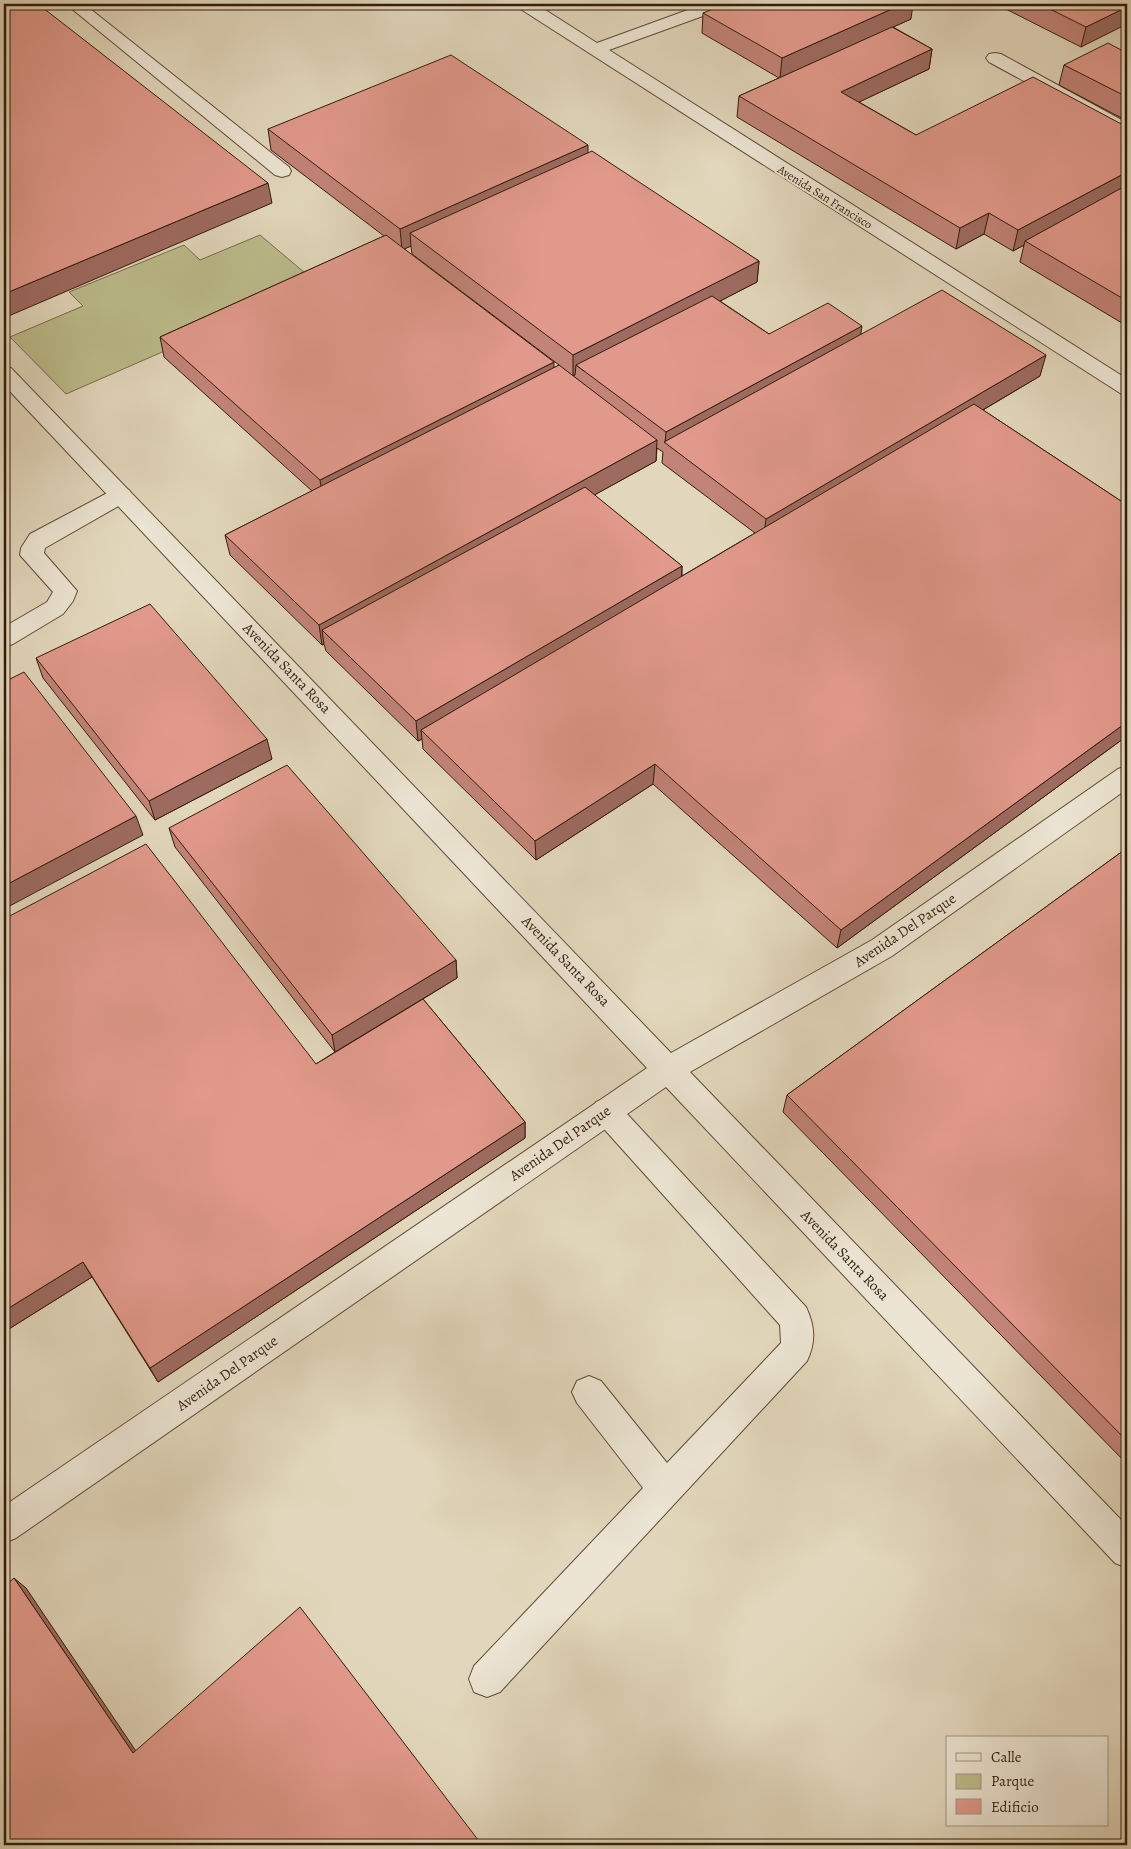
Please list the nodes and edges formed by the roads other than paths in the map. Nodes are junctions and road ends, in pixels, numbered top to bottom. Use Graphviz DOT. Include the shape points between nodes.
graph roads {
  1 [pos="74,4"];
  2 [pos="525,4"];
  3 [pos="719,4"];
  4 [pos="596,49"];
  5 [pos="995,58"];
  6 [pos="1127,130"];
  7 [pos="282,171"];
  8 [pos="4,373"];
  9 [pos="1127,388"];
  10 [pos="121,495"];
  11 [pos="4,638"];
  12 [pos="1127,776"];
  13 [pos="669,1069"];
  14 [pos="606,1111"];
  15 [pos="589,1392"];
  16 [pos="666,1489"];
  17 [pos="4,1526"];
  18 [pos="1127,1551"];
  19 [pos="487,1679"];
  1 -- 7 [label="street"];
  2 -- 4 [label="street, Avenida San Francisco"];
  3 -- 4 [label="street"];
  4 -- 9 [label="street, Avenida San Francisco"];
  5 -- 6 [label="street"];
  8 -- 10 [label="street, Avenida Santa Rosa"];
  10 -- 11 [label="street" via="38,540 32,555 65,591 55,608"];
  10 -- 13 [label="street, Avenida Santa Rosa"];
  12 -- 13 [label="street, Avenida Del Parque" via="882,948"];
  13 -- 14 [label="street, Avenida Del Parque"];
  13 -- 18 [label="street, Avenida Santa Rosa"];
  14 -- 16 [label="street" via="795,1318 798,1335 796,1350"];
  14 -- 17 [label="street, Avenida Del Parque"];
  15 -- 16 [label="street"];
  16 -- 19 [label="street"];
}
